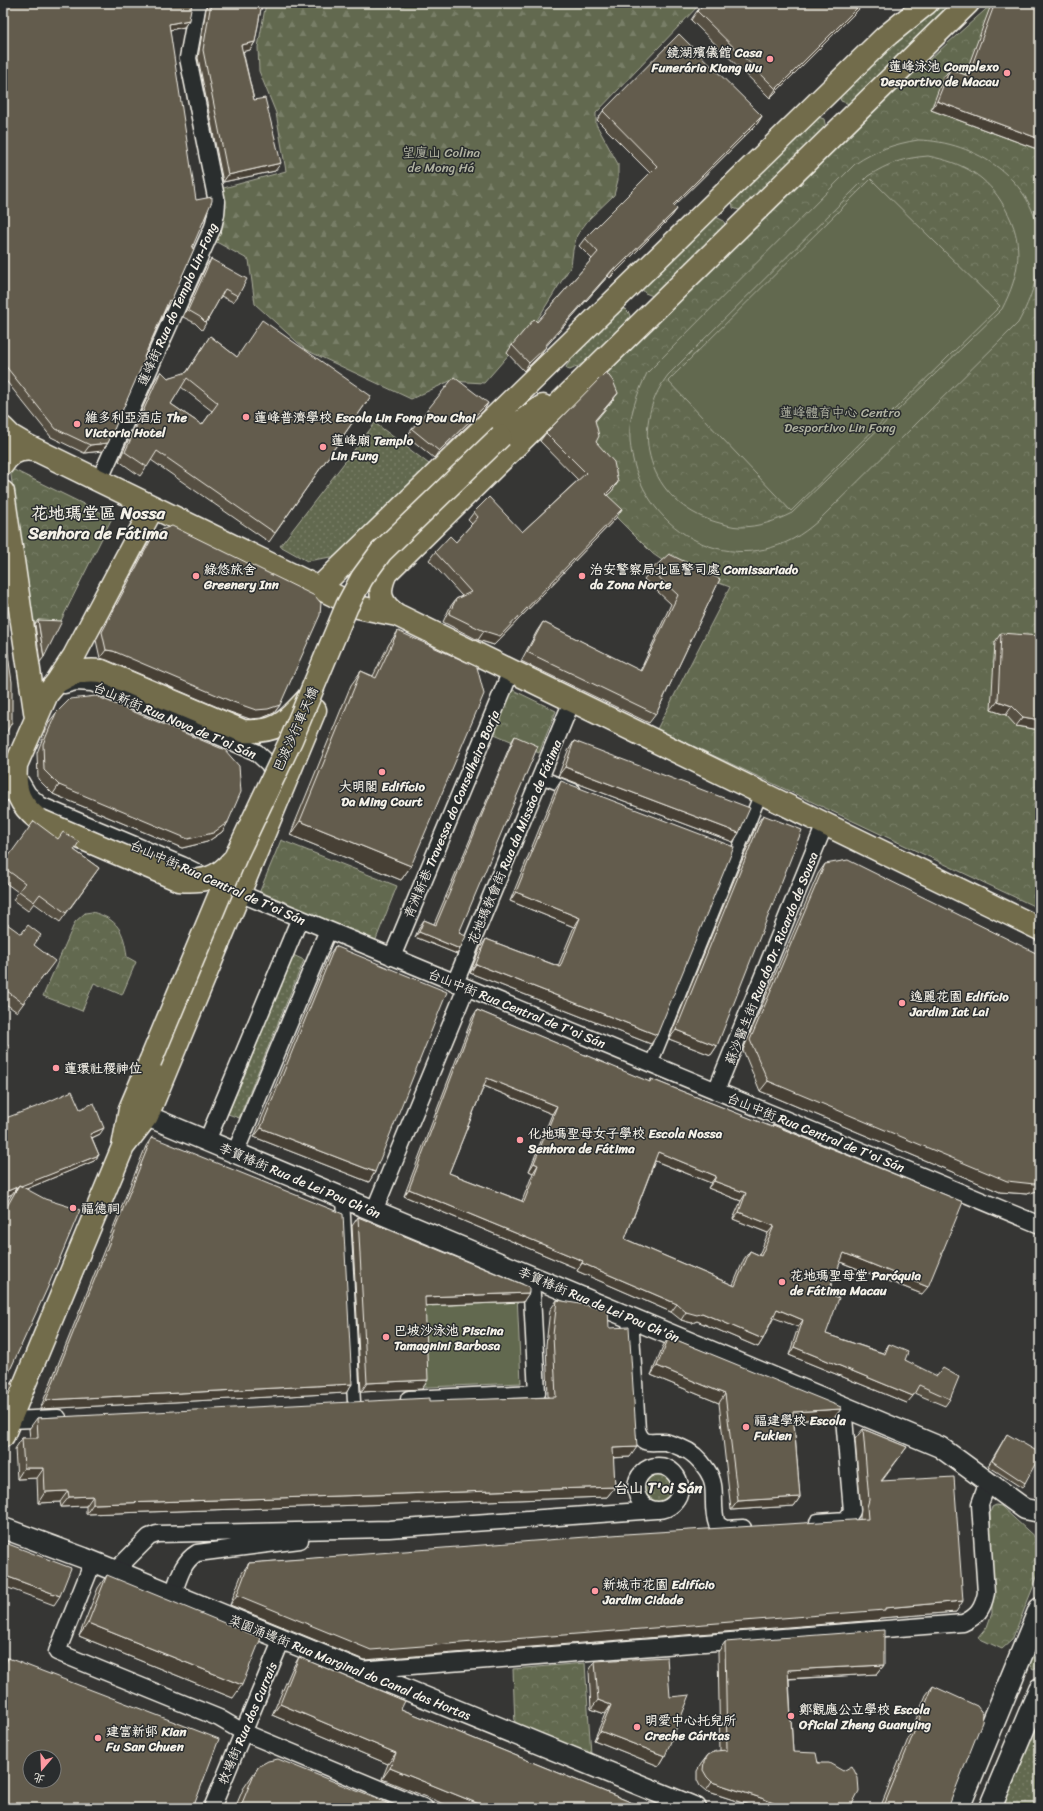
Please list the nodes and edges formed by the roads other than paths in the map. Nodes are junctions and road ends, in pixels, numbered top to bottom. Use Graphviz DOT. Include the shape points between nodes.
graph roads {
  1 [pos="198,3"];
  2 [pos="927,3"];
  3 [pos="968,3"];
  4 [pos="814,105"];
  5 [pos="840,128"];
  6 [pos="721,197"];
  7 [pos="746,221"];
  8 [pos="631,285"];
  9 [pos="656,309"];
  10 [pos="577,337"];
  11 [pos="604,362"];
  12 [pos="3,428"];
  13 [pos="501,436"];
  14 [pos="37,451"];
  15 [pos="3,464"];
  16 [pos="99,481"];
  17 [pos="3,492"];
  18 [pos="153,507"];
  19 [pos="315,586"];
  20 [pos="358,607"];
  21 [pos="397,615"];
  22 [pos="511,671"];
  23 [pos="52,688"];
  24 [pos="310,695"];
  25 [pos="572,701"];
  26 [pos="37,719"];
  27 [pos="16,765"];
  28 [pos="541,777"];
  29 [pos="3,790"];
  30 [pos="761,793"];
  31 [pos="585,794"];
  32 [pos="279,797"];
  33 [pos="826,824"];
  34 [pos="723,846"];
  35 [pos="738,852"];
  36 [pos="235,858"];
  37 [pos="239,894"];
  38 [pos="300,918"];
  39 [pos="1040,929"];
  40 [pos="328,930"];
  41 [pos="392,957"];
  42 [pos="461,985"];
  43 [pos="651,1064"];
  44 [pos="716,1091"];
  45 [pos="147,1116"];
  46 [pos="207,1141"];
  47 [pos="123,1147"];
  48 [pos="235,1153"];
  49 [pos="343,1198"];
  50 [pos="374,1211"];
  51 [pos="1040,1225"];
  52 [pos="531,1276"];
  53 [pos="630,1317"];
  54 [pos="394,1400"];
  55 [pos="370,1401"];
  56 [pos="346,1403"];
  57 [pos="843,1406"];
  58 [pos="72,1417"];
  59 [pos="6,1428"];
  60 [pos="658,1443"];
  61 [pos="665,1467"];
  62 [pos="990,1483"];
  63 [pos="656,1510"];
  64 [pos="1040,1512"];
  65 [pos="804,1524"];
  66 [pos="757,1527"];
  67 [pos="3,1528"];
  68 [pos="388,1528"];
  69 [pos="93,1562"];
  70 [pos="115,1571"];
  71 [pos="173,1594"];
  72 [pos="1040,1609"];
  73 [pos="282,1639"];
  74 [pos="358,1670"];
  75 [pos="1012,1678"];
  76 [pos="1040,1689"];
  77 [pos="243,1732"];
  78 [pos="1008,1766"];
  79 [pos="212,1808"];
  80 [pos="425,1808"];
  81 [pos="696,1808"];
  82 [pos="958,1808"];
  83 [pos="976,1808"];
  84 [pos="990,1808"];
  1 -- 16 [label="street, 蓮峰街 Rua do Templo Lin-Fong" via="188,58 217,202 216,214 213,226"];
  2 -- 4 [label="main road" via="885,37"];
  3 -- 5 [label="main road"];
  4 -- 5 [label="main road" via="824,103 832,107 840,116"];
  4 -- 6 [label="main road"];
  5 -- 7 [label="main road"];
  6 -- 7 [label="main road" via="720,205 726,214 737,221"];
  6 -- 8 [label="main road"];
  7 -- 9 [label="main road"];
  8 -- 9 [label="main road" via="630,295 636,302 644,308"];
  8 -- 10 [label="main road"];
  9 -- 11 [label="main road"];
  10 -- 13 [label="main road"];
  10 -- 19 [label="main road"];
  11 -- 13 [label="main road"];
  11 -- 21 [label="main road" via="386,573 382,582 383,601"];
  12 -- 14 [label="main road" via="17,440"];
  13 -- 24 [label="main road, 巴波沙行車天橋, bridge" via="381,552 347,606"];
  14 -- 15 [label="main road" via="24,449 15,452 7,457"];
  14 -- 16 [label="main road"];
  16 -- 18 [label="main road"];
  17 -- 26 [label="main road"];
  18 -- 19 [label="main road"];
  18 -- 23 [label="main road" via="74,656"];
  19 -- 20 [label="main road"];
  20 -- 21 [label="main road"];
  20 -- 32 [label="main road"];
  21 -- 22 [label="main road"];
  22 -- 25 [label="main road"];
  22 -- 41 [label="street, 青洲新巷 Travessa do Conselheiro Borja"];
  23 -- 24 [label="main road" via="70,674 86,669 102,671 243,731 259,732 274,728 288,720"];
  23 -- 26 [label="main road"];
  23 -- 32 [label="street, 台山新街 Rua Nova de T'oi Sán" via="76,682 92,683 256,752 269,764 277,780"];
  24 -- 36 [label="main road, 巴波沙行車天橋, bridge"];
  25 -- 28 [label="street, 花地瑪教會街 Rua da Missão de Fátima"];
  25 -- 30 [label="main road"];
  26 -- 27 [label="main road"];
  27 -- 29 [label="main road"];
  27 -- 36 [label="main road, bridge" via="15,781 18,796 27,810 39,820 179,880 211,878 224,870"];
  27 -- 37 [label="street, 台山中街 Rua Central de T'oi Sán" via="25,790 40,805 182,864"];
  28 -- 31 [label="street"];
  28 -- 42 [label="street, 花地瑪教會街 Rua da Missão de Fátima"];
  30 -- 33 [label="main road"];
  30 -- 35 [label="street"];
  32 -- 37 [label="main road"];
  33 -- 39 [label="main road"];
  33 -- 44 [label="street, 蘇沙醫生街 Rua do Dr. Ricardo de Sousa"];
  34 -- 35 [label="street"];
  35 -- 43 [label="street"];
  36 -- 47 [label="main road, 巴波沙行車天橋, bridge" via="130,1109"];
  37 -- 38 [label="street, 台山中街 Rua Central de T'oi Sán"];
  37 -- 45 [label="main road"];
  38 -- 40 [label="street, 台山中街 Rua Central de T'oi Sán"];
  38 -- 46 [label="street"];
  40 -- 41 [label="street, 台山中街 Rua Central de T'oi Sán"];
  40 -- 48 [label="street"];
  41 -- 42 [label="street, 台山中街 Rua Central de T'oi Sán"];
  42 -- 43 [label="street, 台山中街 Rua Central de T'oi Sán"];
  42 -- 50 [label="street, 花地瑪教會街 Rua da Missão de Fátima"];
  43 -- 44 [label="street, 台山中街 Rua Central de T'oi Sán"];
  44 -- 51 [label="street, 台山中街 Rua Central de T'oi Sán"];
  45 -- 46 [label="street, 李寶椿街 Rua de Lei Pou Ch'ôn"];
  45 -- 47 [label="main road"];
  46 -- 48 [label="street, 李寶椿街 Rua de Lei Pou Ch'ôn"];
  47 -- 59 [label="main road"];
  48 -- 49 [label="street, 李寶椿街 Rua de Lei Pou Ch'ôn"];
  49 -- 50 [label="street, 李寶椿街 Rua de Lei Pou Ch'ôn"];
  49 -- 56 [label="street"];
  50 -- 52 [label="street, 李寶椿街 Rua de Lei Pou Ch'ôn"];
  52 -- 53 [label="street, 李寶椿街 Rua de Lei Pou Ch'ôn"];
  52 -- 54 [label="street" via="537,1392"];
  53 -- 57 [label="street, 李寶椿街 Rua de Lei Pou Ch'ôn"];
  53 -- 60 [label="street" via="637,1430 642,1439"];
  55 -- 56 [label="street"];
  57 -- 62 [label="street, 李寶椿街 Rua de Lei Pou Ch'ôn" via="940,1447"];
  57 -- 65 [label="street" via="851,1515 843,1521"];
  58 -- 59 [label="street"];
  60 -- 61 [label="street"];
  60 -- 66 [label="street" via="665,1442 684,1448 705,1467 714,1488 716,1521 719,1526 725,1529"];
  61 -- 63 [label="street" via="677,1476 680,1490 670,1507"];
  61 -- 63 [label="street" via="650,1467 643,1471 636,1484 639,1499"];
  62 -- 64 [label="street, 李寶椿街 Rua de Lei Pou Ch'ôn" via="1025,1509"];
  62 -- 74 [label="street" via="980,1504 986,1593 979,1612 963,1623"];
  63 -- 68 [label="street"];
  67 -- 69 [label="street, 菜園涌邊街 Rua Marginal do Canal das Hortas"];
  68 -- 70 [label="street" via="157,1534 149,1537"];
  68 -- 71 [label="street" via="197,1553 184,1564"];
  69 -- 70 [label="street, 菜園涌邊街 Rua Marginal do Canal das Hortas"];
  69 -- 77 [label="street" via="57,1652 219,1718"];
  70 -- 71 [label="street, 菜園涌邊街 Rua Marginal do Canal das Hortas"];
  71 -- 73 [label="street, 菜園涌邊街 Rua Marginal do Canal das Hortas"];
  72 -- 75 [label="main road"];
  73 -- 74 [label="street, 菜園涌邊街 Rua Marginal do Canal das Hortas"];
  73 -- 77 [label="street, 牧場街 Rua dos Currais"];
  74 -- 81 [label="street, 菜園涌邊街 Rua Marginal do Canal das Hortas"];
  75 -- 76 [label="main road"];
  75 -- 82 [label="main road"];
  76 -- 78 [label="main road"];
  77 -- 79 [label="street, 牧場街 Rua dos Currais"];
  77 -- 80 [label="street"];
  78 -- 83 [label="main road" via="990,1783"];
  78 -- 84 [label="main road"];
}
